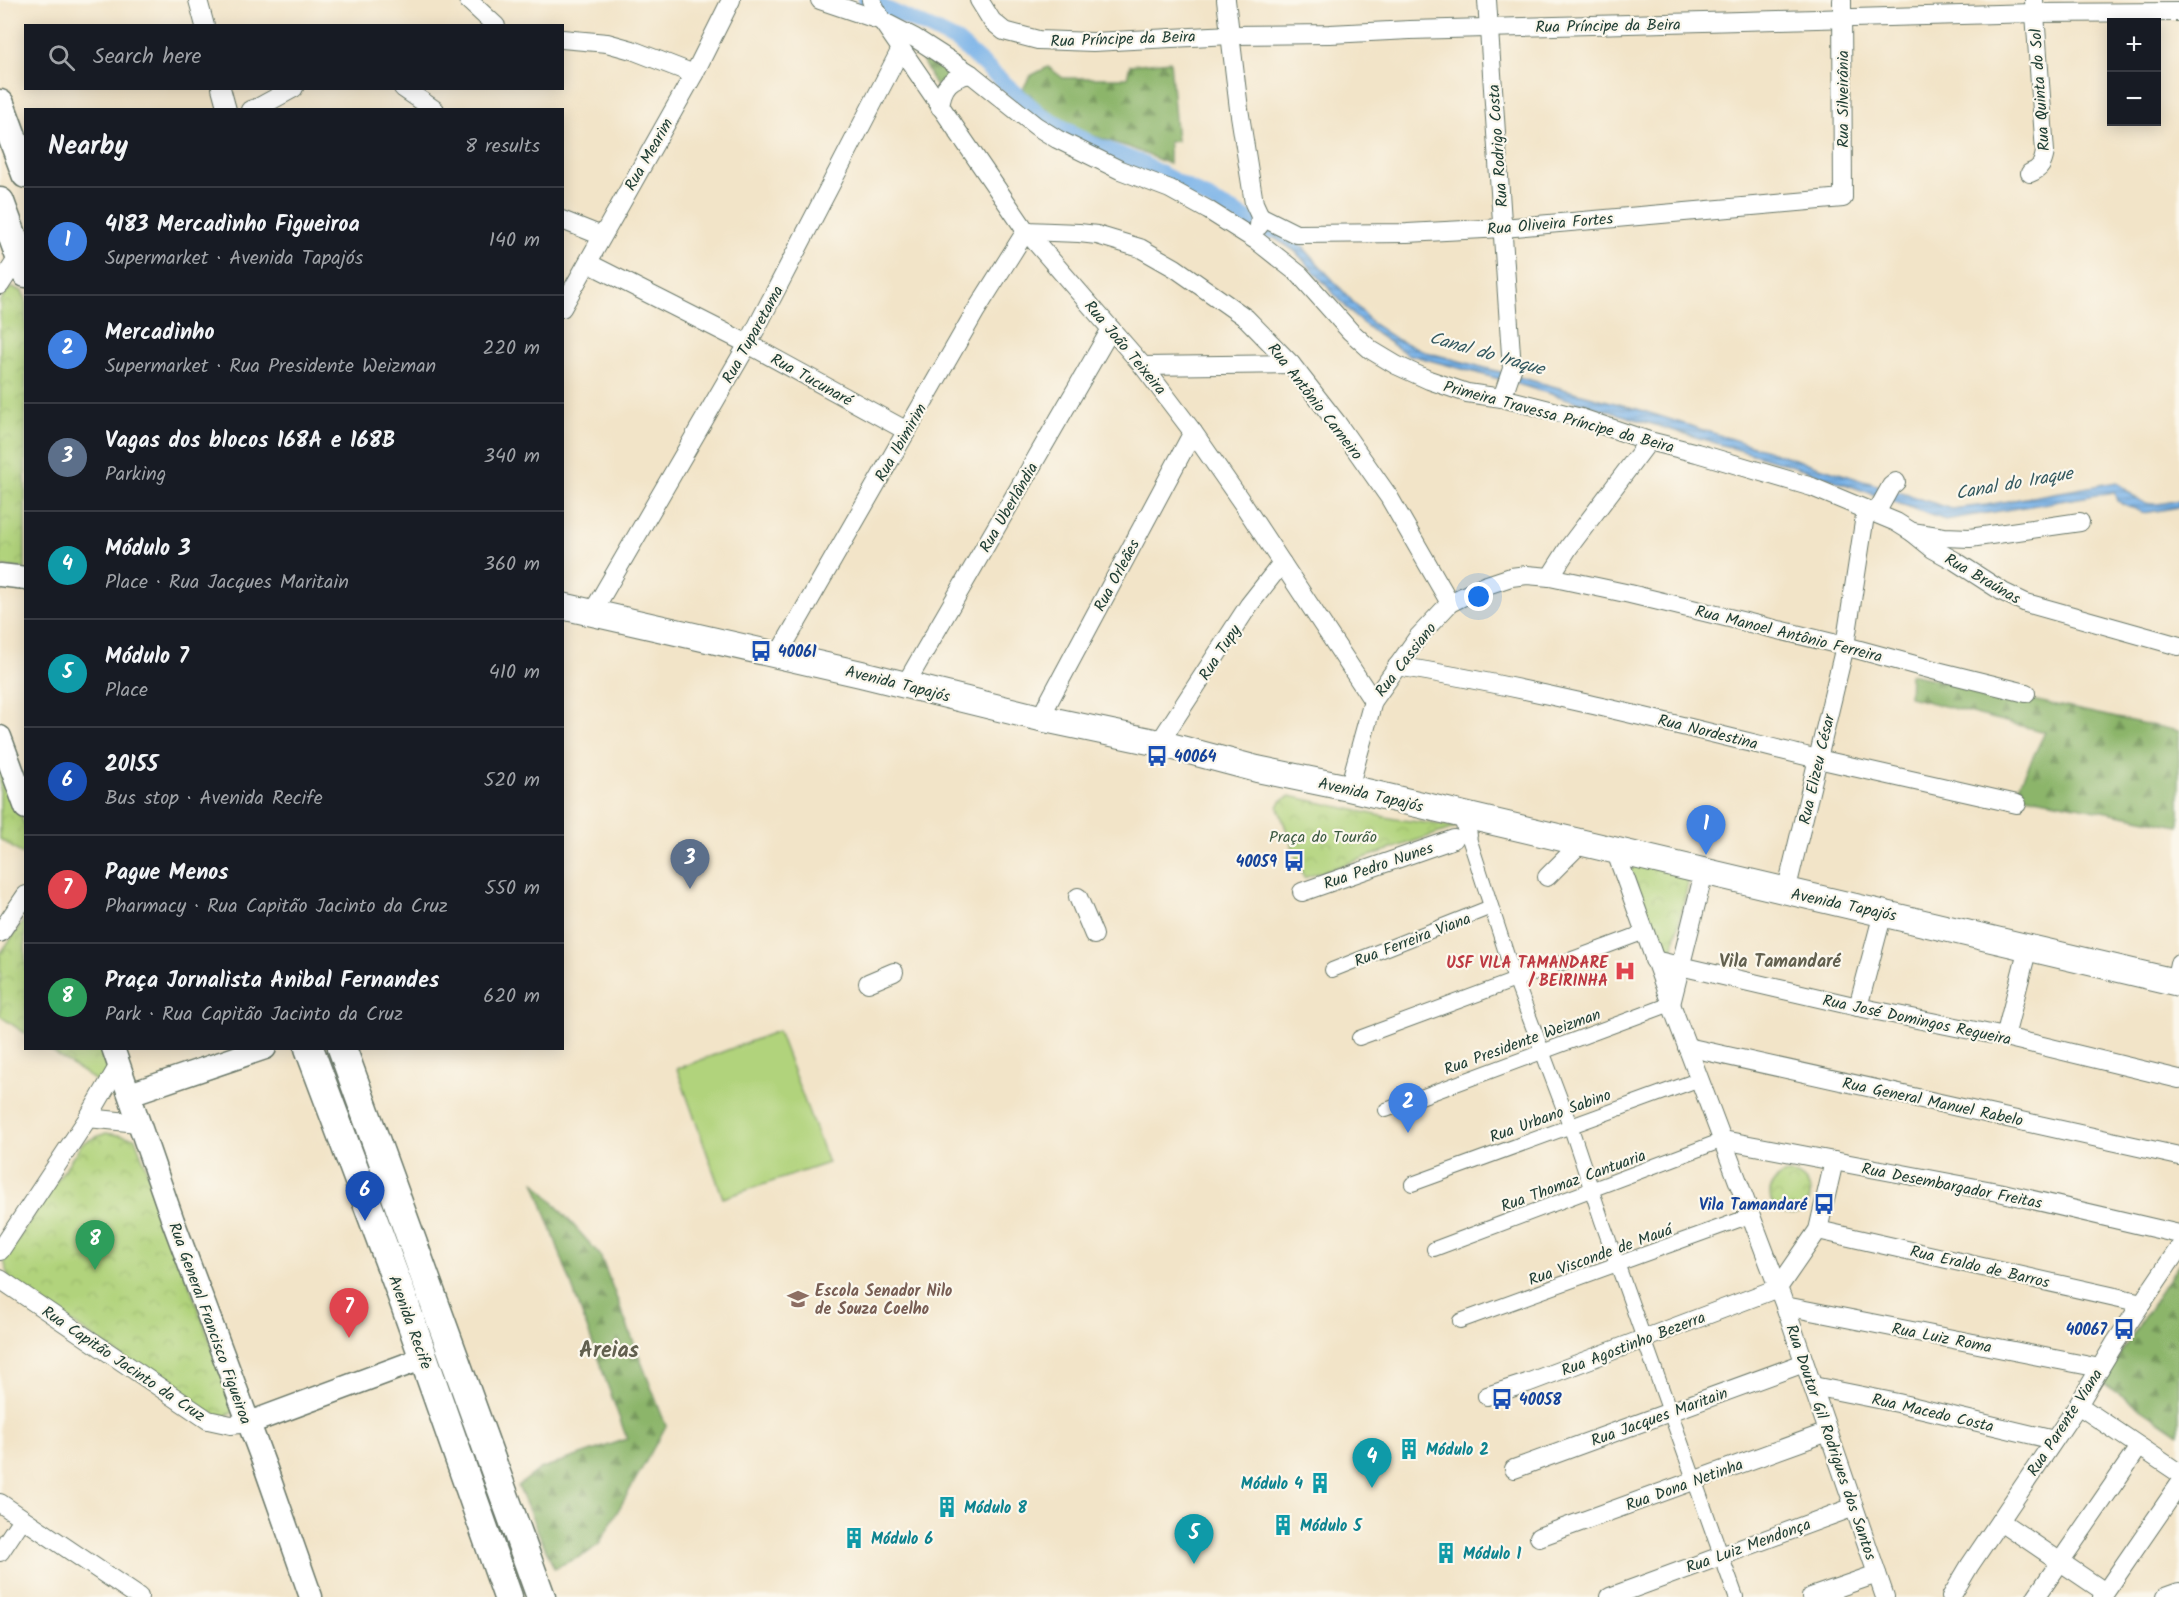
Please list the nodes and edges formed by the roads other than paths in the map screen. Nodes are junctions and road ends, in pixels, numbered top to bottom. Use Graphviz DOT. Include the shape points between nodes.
graph roads {
  1 [pos="198,0"];
  2 [pos="468,0"];
  3 [pos="731,0"];
  4 [pos="820,0"];
  5 [pos="871,0"];
  6 [pos="979,0"];
  7 [pos="1226,0"];
  8 [pos="1487,0"];
  9 [pos="2034,7"];
  10 [pos="1842,9"];
  11 [pos="2179,12"];
  12 [pos="882,21"];
  13 [pos="204,24"];
  14 [pos="494,24"];
  15 [pos="1489,28"];
  16 [pos="1231,35"];
  17 [pos="564,39"];
  18 [pos="901,49"];
  19 [pos="694,74"];
  20 [pos="971,74"];
  21 [pos="222,90"];
  22 [pos="290,90"];
  23 [pos="406,90"];
  24 [pos="0,104"];
  25 [pos="940,106"];
  26 [pos="227,108"];
  27 [pos="256,108"];
  28 [pos="432,108"];
  29 [pos="24,169"];
  30 [pos="2030,173"];
  31 [pos="1843,198"];
  32 [pos="0,202"];
  33 [pos="1257,209"];
  34 [pos="564,221"];
  35 [pos="1503,228"];
  36 [pos="1026,231"];
  37 [pos="602,236"];
  38 [pos="1257,241"];
  39 [pos="588,263"];
  40 [pos="22,264"];
  41 [pos="0,285"];
  42 [pos="564,305"];
  43 [pos="1111,329"];
  44 [pos="748,344"];
  45 [pos="1291,364"];
  46 [pos="1143,366"];
  47 [pos="1503,393"];
  48 [pos="907,431"];
  49 [pos="1193,432"];
  50 [pos="1649,441"];
  51 [pos="1894,484"];
  52 [pos="1874,509"];
  53 [pos="2080,522"];
  54 [pos="1912,532"];
  55 [pos="1282,563"];
  56 [pos="0,575"];
  57 [pos="1550,577"];
  58 [pos="24,578"];
  59 [pos="1450,603"];
  60 [pos="564,606"];
  61 [pos="592,613"];
  62 [pos="1845,646"];
  63 [pos="2179,646"];
  64 [pos="778,655"];
  65 [pos="1397,666"];
  66 [pos="905,685"];
  67 [pos="2026,693"];
  68 [pos="1372,701"];
  69 [pos="1040,718"];
  70 [pos="0,737"];
  71 [pos="1159,744"];
  72 [pos="1818,759"];
  73 [pos="1349,788"];
  74 [pos="24,803"];
  75 [pos="2017,804"];
  76 [pos="1461,829"];
  77 [pos="1582,842"];
  78 [pos="1615,850"];
  79 [pos="1704,872"];
  80 [pos="1547,877"];
  81 [pos="1302,892"];
  82 [pos="1786,892"];
  83 [pos="1078,897"];
  84 [pos="24,898"];
  85 [pos="1491,907"];
  86 [pos="1883,912"];
  87 [pos="1645,932"];
  88 [pos="0,933"];
  89 [pos="1094,934"];
  90 [pos="2028,947"];
  91 [pos="1654,960"];
  92 [pos="1680,965"];
  93 [pos="1332,970"];
  94 [pos="894,972"];
  95 [pos="2178,976"];
  96 [pos="1515,981"];
  97 [pos="868,983"];
  98 [pos="1671,1004"];
  99 [pos="1858,1007"];
  100 [pos="2005,1037"];
  101 [pos="1359,1038"];
  102 [pos="1687,1047"];
  103 [pos="259,1050"];
  104 [pos="310,1050"];
  105 [pos="343,1050"];
  106 [pos="1542,1052"];
  107 [pos="116,1057"];
  108 [pos="1700,1079"];
  109 [pos="2179,1079"];
  110 [pos="130,1094"];
  111 [pos="1386,1110"];
  112 [pos="88,1118"];
  113 [pos="138,1123"];
  114 [pos="1570,1125"];
  115 [pos="1724,1140"];
  116 [pos="2179,1156"];
  117 [pos="1834,1161"];
  118 [pos="1412,1184"];
  119 [pos="1592,1191"];
  120 [pos="1750,1216"];
  121 [pos="1818,1230"];
  122 [pos="2179,1234"];
  123 [pos="2179,1248"];
  124 [pos="1434,1249"];
  125 [pos="0,1251"];
  126 [pos="1618,1265"];
  127 [pos="0,1279"];
  128 [pos="1778,1288"];
  129 [pos="2142,1303"];
  130 [pos="1785,1306"];
  131 [pos="1460,1321"];
  132 [pos="448,1335"];
  133 [pos="1645,1338"];
  134 [pos="424,1358"];
  135 [pos="1804,1363"];
  136 [pos="2100,1368"];
  137 [pos="1813,1386"];
  138 [pos="1487,1396"];
  139 [pos="2078,1405"];
  140 [pos="1670,1411"];
  141 [pos="249,1423"];
  142 [pos="1828,1432"];
  143 [pos="2054,1440"];
  144 [pos="2139,1447"];
  145 [pos="1514,1468"];
  146 [pos="2179,1473"];
  147 [pos="1696,1479"];
  148 [pos="2179,1485"];
  149 [pos="0,1503"];
  150 [pos="1854,1507"];
  151 [pos="22,1519"];
  152 [pos="2000,1521"];
  153 [pos="1539,1537"];
  154 [pos="0,1552"];
  155 [pos="1722,1554"];
  156 [pos="2060,1562"];
  157 [pos="1876,1574"];
  158 [pos="2179,1592"];
  159 [pos="126,1594"];
  160 [pos="2104,1595"];
  161 [pos="311,1597"];
  162 [pos="508,1597"];
  163 [pos="541,1597"];
  164 [pos="1610,1597"];
  165 [pos="1736,1597"];
  166 [pos="1810,1597"];
  167 [pos="1885,1597"];
  168 [pos="1951,1597"];
  169 [pos="2036,1597"];
  170 [pos="2165,1597"];
  1 -- 13 [label="street"];
  2 -- 14 [label="street"];
  3 -- 19 [label="street, Rua Mearim"];
  4 -- 12 [label="street, Primeira Travessa Príncipe da Beira"];
  5 -- 12 [label="street, Rua João Teixeira"];
  6 -- 16 [label="street, Rua Príncipe da Beira" via="992,21 1004,31 1038,40 1093,42"];
  7 -- 16 [label="street"];
  8 -- 15 [label="street, Rua Rodrigo Costa"];
  9 -- 10 [label="street, Rua Príncipe da Beira"];
  9 -- 11 [label="street, Rua Príncipe da Beira"];
  9 -- 30 [label="street, Rua Quinta do Sol" via="2045,152 2043,163"];
  10 -- 15 [label="street, Rua Príncipe da Beira"];
  10 -- 31 [label="street, Rua Silveirânia"];
  12 -- 18 [label="street, Rua João Teixeira"];
  12 -- 20 [label="street, Primeira Travessa Príncipe da Beira"];
  15 -- 16 [label="street, Rua Príncipe da Beira"];
  15 -- 35 [label="street, Rua Rodrigo Costa"];
  16 -- 33 [label="street" via="1239,109"];
  17 -- 19 [label="street" via="607,43"];
  18 -- 25 [label="street, Rua João Teixeira"];
  18 -- 44 [label="street, Rua Tuparetama"];
  19 -- 37 [label="street, Rua Mearim"];
  20 -- 25 [label="street" via="948,83"];
  20 -- 38 [label="street, Primeira Travessa Príncipe da Beira" via="1057,139 1170,189"];
  21 -- 26 [label="street"];
  22 -- 27 [label="street"];
  23 -- 28 [label="street"];
  24 -- 29 [label="main road"];
  25 -- 36 [label="street, Rua João Teixeira"];
  31 -- 35 [label="street, Rua Oliveira Fortes"];
  32 -- 40 [label="main road"];
  33 -- 35 [label="street, Rua Oliveira Fortes" via="1296,234"];
  33 -- 38 [label="street"];
  34 -- 37 [label="street"];
  35 -- 47 [label="street, Rua Rodrigo Costa" via="1512,369"];
  36 -- 43 [label="street, Rua João Teixeira"];
  36 -- 45 [label="street, Rua Antônio Carneiro" via="1097,235 1140,248 1246,318"];
  36 -- 48 [label="street, Rua Ibimirim"];
  37 -- 39 [label="street, Rua Mearim"];
  38 -- 47 [label="street, Primeira Travessa Príncipe da Beira" via="1300,275 1371,350 1429,380 1467,393"];
  39 -- 42 [label="street, Rua Mearim"];
  39 -- 44 [label="street, Rua Tucunaré"];
  40 -- 41 [label="street"];
  43 -- 46 [label="street, Rua João Teixeira"];
  43 -- 66 [label="street, Rua Uberlândia"];
  44 -- 48 [label="street, Rua Tucunaré"];
  44 -- 61 [label="street, Rua Tuparetama"];
  45 -- 46 [label="street"];
  45 -- 59 [label="street, Rua Antônio Carneiro" via="1389,497"];
  46 -- 49 [label="street, Rua João Teixeira"];
  47 -- 50 [label="street, Primeira Travessa Príncipe da Beira"];
  48 -- 64 [label="street, Rua Ibimirim"];
  49 -- 55 [label="street, Rua João Teixeira"];
  49 -- 69 [label="street, Rua Orleães"];
  50 -- 52 [label="street, Primeira Travessa Príncipe da Beira" via="1769,474"];
  50 -- 57 [label="street"];
  51 -- 52 [label="street"];
  52 -- 54 [label="street, Rua Braúnas"];
  52 -- 62 [label="street, Rua Elizeu César"];
  53 -- 54 [label="street" via="1970,538"];
  54 -- 63 [label="street, Rua Braúnas" via="1933,549 2026,603"];
  55 -- 68 [label="street, Rua João Teixeira"];
  55 -- 71 [label="street, Rua Tupy" via="1249,605"];
  56 -- 58 [label="street"];
  57 -- 59 [label="street, Rua Manoel Antônio Ferreira" via="1511,577"];
  57 -- 62 [label="street, Rua Manoel Antônio Ferreira"];
  59 -- 65 [label="street, Rua Cassiano"];
  60 -- 61 [label="main road, Avenida Tapajós"];
  61 -- 64 [label="main road, Avenida Tapajós"];
  62 -- 67 [label="street, Rua Manoel Antônio Ferreira"];
  62 -- 72 [label="street, Rua Elizeu César"];
  64 -- 66 [label="main road, Avenida Tapajós"];
  65 -- 68 [label="street, Rua Cassiano"];
  65 -- 72 [label="street, Rua Nordestina" via="1623,710"];
  66 -- 69 [label="main road, Avenida Tapajós"];
  68 -- 73 [label="street, Rua Cassiano"];
  69 -- 71 [label="main road, Avenida Tapajós"];
  70 -- 74 [label="street"];
  71 -- 73 [label="main road, Avenida Tapajós"];
  72 -- 75 [label="street, Rua Nordestina"];
  72 -- 82 [label="street, Rua Elizeu César"];
  73 -- 76 [label="main road, Avenida Tapajós"];
  76 -- 77 [label="main road, Avenida Tapajós"];
  76 -- 81 [label="street, Rua Pedro Nunes"];
  76 -- 85 [label="street"];
  77 -- 78 [label="main road, Avenida Tapajós"];
  77 -- 80 [label="street"];
  78 -- 79 [label="main road, Avenida Tapajós"];
  78 -- 87 [label="street, Rua Doutor Gil Rodrigues dos Santos"];
  79 -- 82 [label="main road, Avenida Tapajós"];
  79 -- 92 [label="street"];
  82 -- 86 [label="main road, Avenida Tapajós"];
  83 -- 89 [label="street"];
  84 -- 88 [label="street"];
  85 -- 93 [label="street, Rua Ferreira Viana"];
  85 -- 96 [label="street"];
  86 -- 90 [label="main road, Avenida Tapajós"];
  86 -- 99 [label="street"];
  87 -- 91 [label="street, Rua Doutor Gil Rodrigues dos Santos"];
  87 -- 96 [label="street"];
  90 -- 95 [label="main road, Avenida Tapajós"];
  90 -- 100 [label="street"];
  91 -- 92 [label="street, Rua José Domingos Regueira"];
  91 -- 98 [label="street, Rua Doutor Gil Rodrigues dos Santos"];
  92 -- 98 [label="street"];
  92 -- 99 [label="street, Rua José Domingos Regueira"];
  94 -- 97 [label="street"];
  96 -- 101 [label="street"];
  96 -- 106 [label="street"];
  98 -- 102 [label="street, Rua Doutor Gil Rodrigues dos Santos"];
  98 -- 106 [label="street, Rua Presidente Weizman"];
  99 -- 100 [label="street, Rua José Domingos Regueira"];
  100 -- 109 [label="street, Rua José Domingos Regueira"];
  102 -- 108 [label="street, Rua Doutor Gil Rodrigues dos Santos"];
  102 -- 116 [label="street, Rua General Manuel Rabelo"];
  103 -- 110 [label="street"];
  104 -- 134 [label="main road, Avenida Recife"];
  105 -- 132 [label="main road, Avenida Recife"];
  106 -- 111 [label="street, Rua Presidente Weizman"];
  106 -- 114 [label="street"];
  107 -- 110 [label="street, Rua General Francisco Figueiroa"];
  107 -- 112 [label="street"];
  108 -- 114 [label="street, Rua Urbano Sabino"];
  108 -- 115 [label="street, Rua Doutor Gil Rodrigues dos Santos"];
  110 -- 113 [label="street, Rua General Francisco Figueiroa"];
  112 -- 113 [label="street"];
  112 -- 125 [label="street"];
  113 -- 141 [label="street, Rua General Francisco Figueiroa"];
  114 -- 118 [label="street, Rua Urbano Sabino"];
  114 -- 119 [label="street"];
  115 -- 117 [label="street, Rua Desembargador Freitas"];
  115 -- 119 [label="street, Rua Thomaz Cantuaria"];
  115 -- 120 [label="street, Rua Doutor Gil Rodrigues dos Santos"];
  117 -- 121 [label="street"];
  117 -- 122 [label="street, Rua Desembargador Freitas" via="2003,1193"];
  119 -- 124 [label="street, Rua Thomaz Cantuaria"];
  119 -- 126 [label="street"];
  120 -- 126 [label="street, Rua Visconde de Mauá"];
  120 -- 128 [label="street, Rua Doutor Gil Rodrigues dos Santos"];
  121 -- 128 [label="street"];
  121 -- 129 [label="street, Rua Eraldo de Barros"];
  123 -- 129 [label="street, Rua Parente Viana"];
  126 -- 131 [label="street, Rua Visconde de Mauá"];
  126 -- 133 [label="street"];
  127 -- 141 [label="street, Rua Capitão Jacinto da Cruz" via="208,1420 231,1425"];
  128 -- 130 [label="street, Rua Doutor Gil Rodrigues dos Santos"];
  128 -- 133 [label="street, Rua Agostinho Bezerra"];
  129 -- 136 [label="street, Rua Parente Viana"];
  130 -- 135 [label="street, Rua Doutor Gil Rodrigues dos Santos"];
  130 -- 136 [label="street, Rua Luiz Roma"];
  132 -- 134 [label="street, Rua Capitão Jacinto da Cruz" via="443,1348"];
  132 -- 163 [label="main road, Avenida Recife"];
  133 -- 138 [label="street, Rua Agostinho Bezerra"];
  133 -- 140 [label="street"];
  134 -- 141 [label="street, Rua Capitão Jacinto da Cruz"];
  134 -- 162 [label="main road, Avenida Recife"];
  135 -- 137 [label="street, Rua Doutor Gil Rodrigues dos Santos"];
  135 -- 140 [label="street, Rua Jacques Maritain"];
  136 -- 139 [label="street, Rua Parente Viana"];
  137 -- 142 [label="street, Rua Doutor Gil Rodrigues dos Santos"];
  137 -- 143 [label="street, Rua Macedo Costa"];
  139 -- 143 [label="street, Rua Parente Viana"];
  139 -- 144 [label="street"];
  140 -- 145 [label="street, Rua Jacques Maritain"];
  140 -- 147 [label="street"];
  141 -- 161 [label="street, Rua General Francisco Figueiroa"];
  142 -- 147 [label="street, Rua Dona Netinha"];
  142 -- 150 [label="street, Rua Doutor Gil Rodrigues dos Santos"];
  143 -- 152 [label="street, Rua Parente Viana"];
  144 -- 146 [label="street"];
  144 -- 156 [label="street"];
  147 -- 153 [label="street, Rua Dona Netinha"];
  147 -- 155 [label="street"];
  148 -- 160 [label="street"];
  149 -- 151 [label="street"];
  150 -- 155 [label="street, Rua Luiz Mendonça"];
  150 -- 157 [label="street, Rua Doutor Gil Rodrigues dos Santos"];
  151 -- 154 [label="street"];
  151 -- 159 [label="street"];
  152 -- 156 [label="street"];
  152 -- 168 [label="street, Rua Parente Viana"];
  155 -- 164 [label="street, Rua Luiz Mendonça"];
  155 -- 165 [label="street"];
  156 -- 160 [label="street"];
  156 -- 169 [label="street"];
  157 -- 166 [label="street"];
  157 -- 167 [label="street, Rua Doutor Gil Rodrigues dos Santos"];
  158 -- 170 [label="street"];
}
